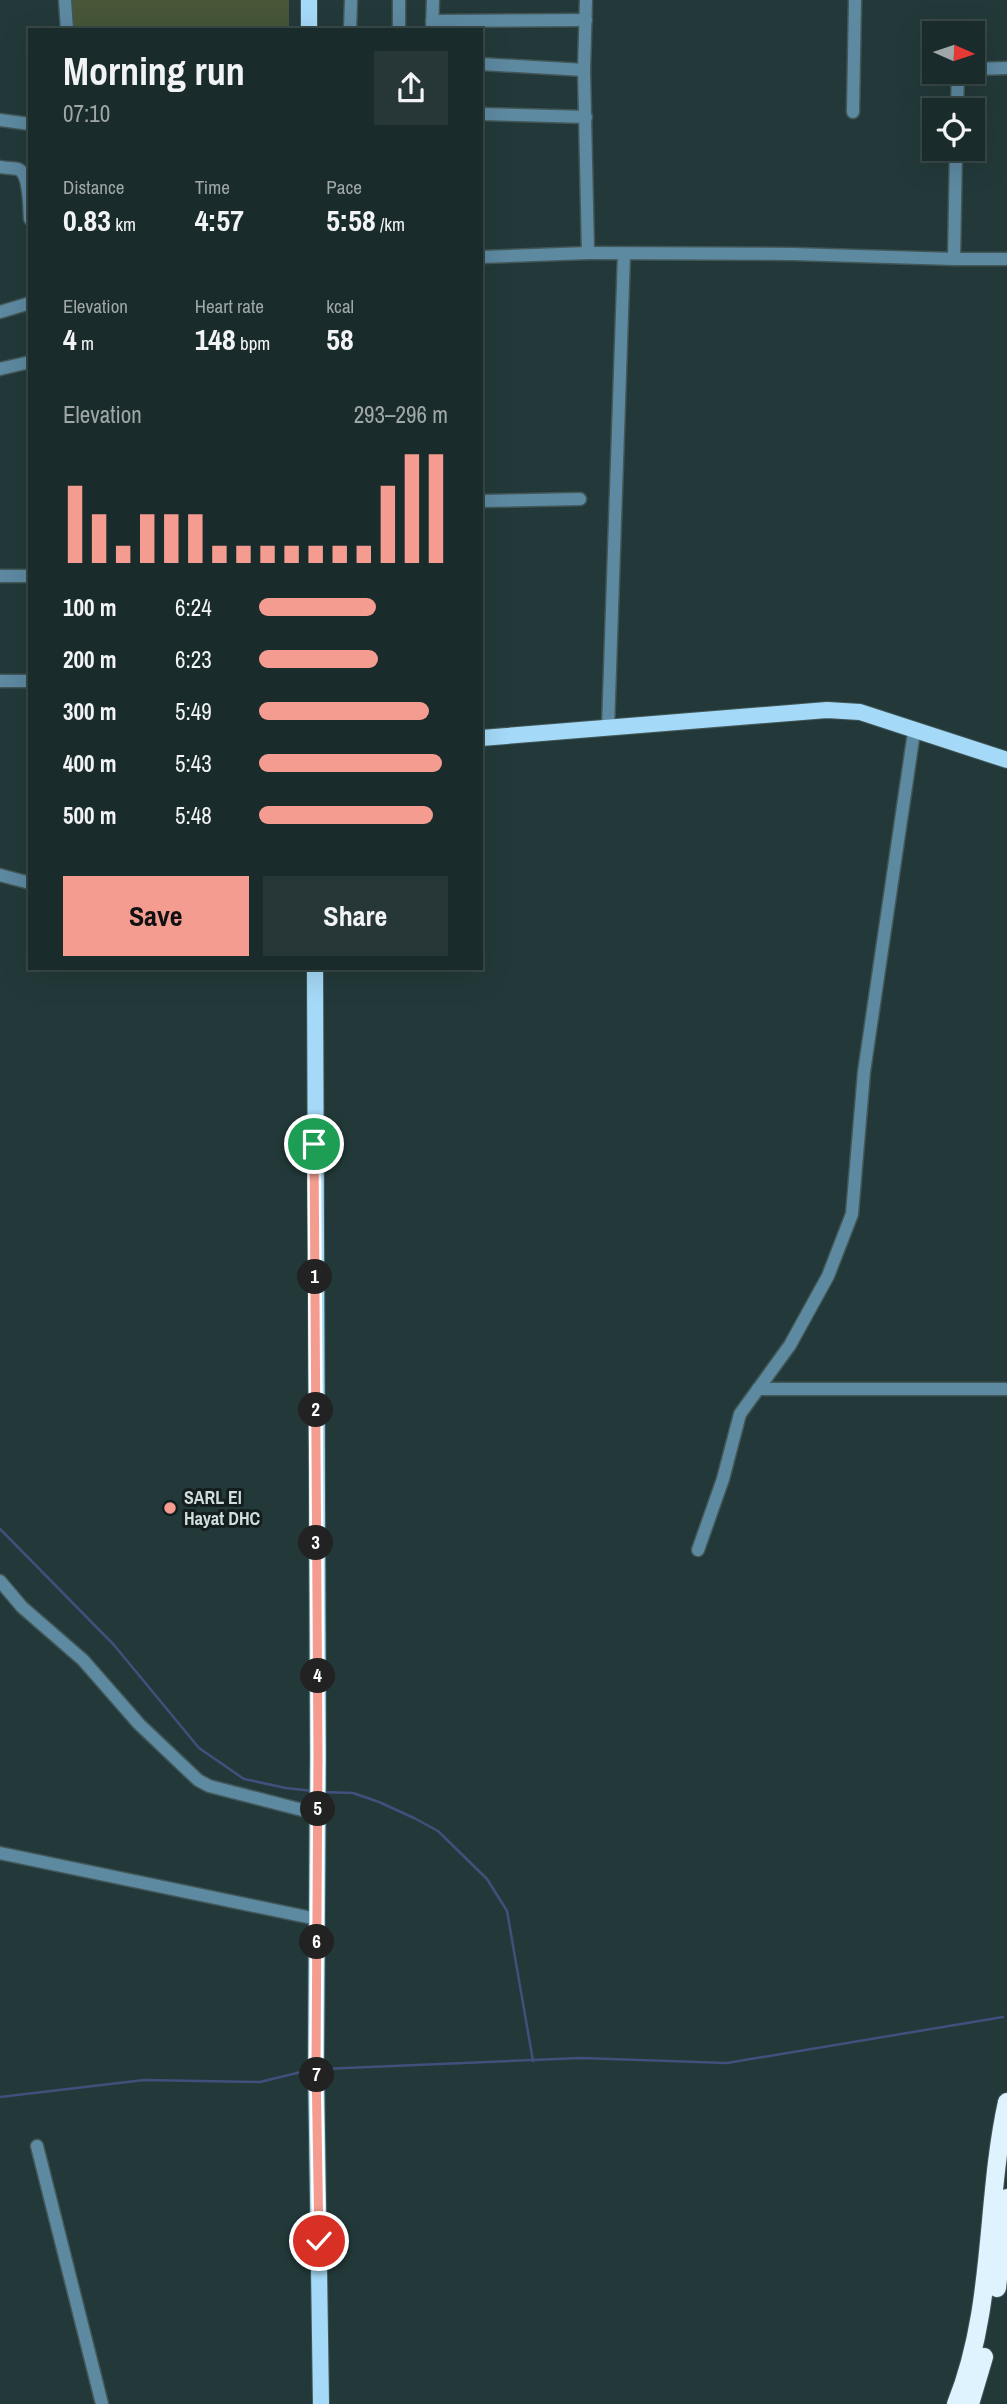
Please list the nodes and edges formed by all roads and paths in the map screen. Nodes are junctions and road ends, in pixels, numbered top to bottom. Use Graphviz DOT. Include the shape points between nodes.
graph roads {
  1 [pos="65,0"];
  2 [pos="309,0"];
  3 [pos="351,0"];
  4 [pos="399,0"];
  5 [pos="433,0"];
  6 [pos="586,0"];
  7 [pos="855,0"];
  8 [pos="586,20"];
  9 [pos="432,25"];
  10 [pos="67,28"];
  11 [pos="309,28"];
  12 [pos="350,28"];
  13 [pos="399,28"];
  14 [pos="483,64"];
  15 [pos="1007,68"];
  16 [pos="985,69"];
  17 [pos="584,70"];
  18 [pos="853,112"];
  19 [pos="483,114"];
  20 [pos="586,117"];
  21 [pos="0,120"];
  22 [pos="28,124"];
  23 [pos="956,161"];
  24 [pos="0,167"];
  25 [pos="28,196"];
  26 [pos="589,253"];
  27 [pos="624,254"];
  28 [pos="483,257"];
  29 [pos="954,259"];
  30 [pos="1007,259"];
  31 [pos="28,304"];
  32 [pos="0,312"];
  33 [pos="28,362"];
  34 [pos="0,369"];
  35 [pos="580,499"];
  36 [pos="483,501"];
  37 [pos="0,576"];
  38 [pos="28,576"];
  39 [pos="0,681"];
  40 [pos="28,681"];
  41 [pos="608,727"];
  42 [pos="914,732"];
  43 [pos="483,738"];
  44 [pos="1007,761"];
  45 [pos="0,875"];
  46 [pos="28,882"];
  47 [pos="315,970"];
  48 [pos="758,1389"];
  49 [pos="1005,1389"];
  50 [pos="698,1550"];
  51 [pos="0,1581"];
  52 [pos="318,1799"];
  53 [pos="0,1853"];
  54 [pos="317,1919"];
  55 [pos="1007,2102"];
  56 [pos="37,2146"];
  57 [pos="1007,2199"];
  58 [pos="102,2404"];
  59 [pos="321,2404"];
  60 [pos="956,2404"];
  61 [pos="970,2404"];
  1 -- 10 [label="street"];
  2 -- 11 [label="main road"];
  3 -- 12 [label="street"];
  4 -- 13 [label="street"];
  5 -- 9 [label="street"];
  6 -- 8 [label="street"];
  7 -- 18 [label="street"];
  8 -- 9 [label="street"];
  8 -- 17 [label="street"];
  14 -- 17 [label="street"];
  15 -- 16 [label="street"];
  17 -- 20 [label="street"];
  19 -- 20 [label="street"];
  20 -- 26 [label="street"];
  21 -- 22 [label="street"];
  23 -- 29 [label="street"];
  24 -- 25 [label="street" via="23,173"];
  26 -- 27 [label="street"];
  26 -- 28 [label="street"];
  27 -- 29 [label="street"];
  27 -- 41 [label="street"];
  29 -- 30 [label="street"];
  31 -- 32 [label="street"];
  33 -- 34 [label="street"];
  35 -- 36 [label="street"];
  37 -- 38 [label="street"];
  39 -- 40 [label="street"];
  41 -- 42 [label="main road" via="827,710 860,712"];
  41 -- 43 [label="main road"];
  42 -- 44 [label="main road"];
  42 -- 48 [label="street" via="864,1072 852,1214 828,1276 790,1345"];
  45 -- 46 [label="street"];
  47 -- 52 [label="main road"];
  48 -- 49 [label="street"];
  48 -- 50 [label="street" via="740,1414"];
  51 -- 52 [label="street" via="198,1780 209,1786"];
  52 -- 54 [label="main road"];
  53 -- 54 [label="street"];
  54 -- 59 [label="main road"];
  55 -- 60 [label="highway" via="983,2304"];
  56 -- 58 [label="street"];
  57 -- 61 [label="highway" via="994,2309"];
}
